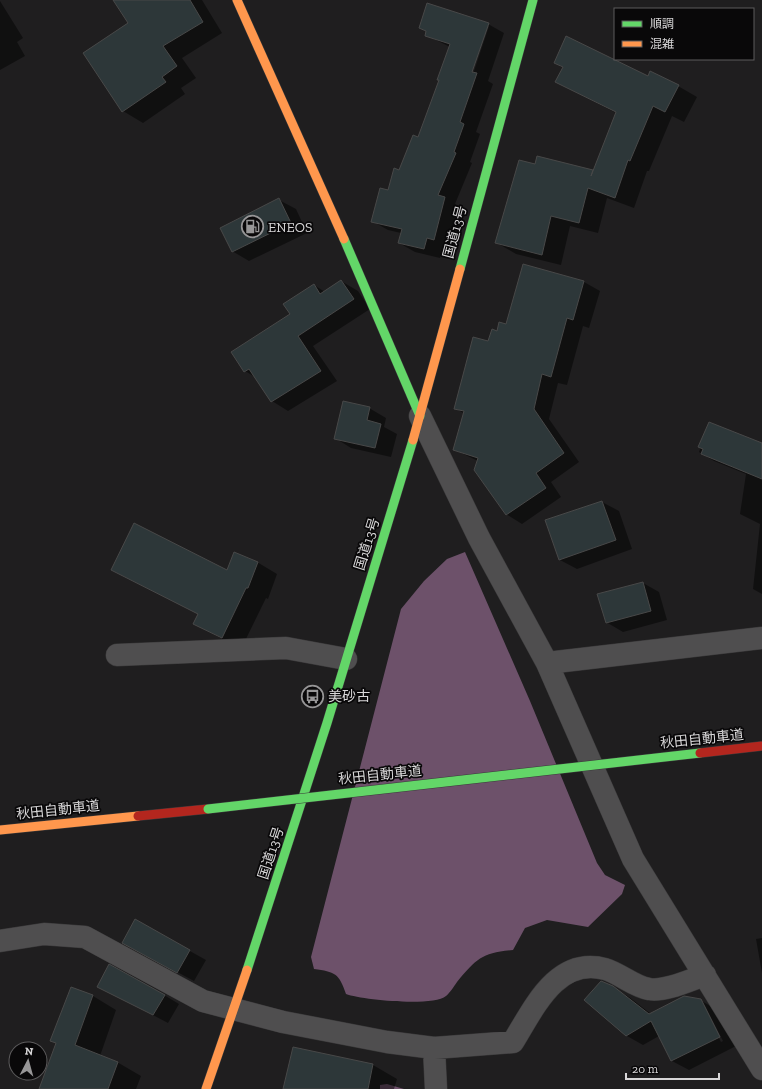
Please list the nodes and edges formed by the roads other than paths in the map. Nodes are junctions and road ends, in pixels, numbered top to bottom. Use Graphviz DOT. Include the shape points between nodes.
graph roads {
  1 [pos="237,0"];
  2 [pos="533,0"];
  3 [pos="420,416"];
  4 [pos="762,638"];
  5 [pos="117,655"];
  6 [pos="346,659"];
  7 [pos="547,663"];
  8 [pos="762,746"];
  9 [pos="0,830"];
  10 [pos="0,941"];
  11 [pos="705,975"];
  12 [pos="233,1010"];
  13 [pos="434,1048"];
  14 [pos="762,1069"];
  15 [pos="206,1089"];
  16 [pos="436,1089"];
  1 -- 3 [label="main road" via="345,240"];
  2 -- 3 [label="main road, 国道13号"];
  3 -- 6 [label="main road, 国道13号"];
  3 -- 7 [label="street" via="479,538"];
  4 -- 7 [label="street"];
  5 -- 6 [label="street" via="286,648"];
  6 -- 12 [label="main road, 国道13号" via="267,911"];
  7 -- 11 [label="street" via="634,859"];
  8 -- 9 [label="main road, 秋田自動車道, bridge"];
  10 -- 12 [label="street" via="44,934 85,937 203,1001"];
  11 -- 13 [label="street" via="668,987 649,989 606,970 589,966 560,976 541,997 513,1042"];
  11 -- 14 [label="street"];
  12 -- 13 [label="street" via="387,1042"];
  12 -- 15 [label="main road, 国道13号"];
  13 -- 16 [label="street"];
}
